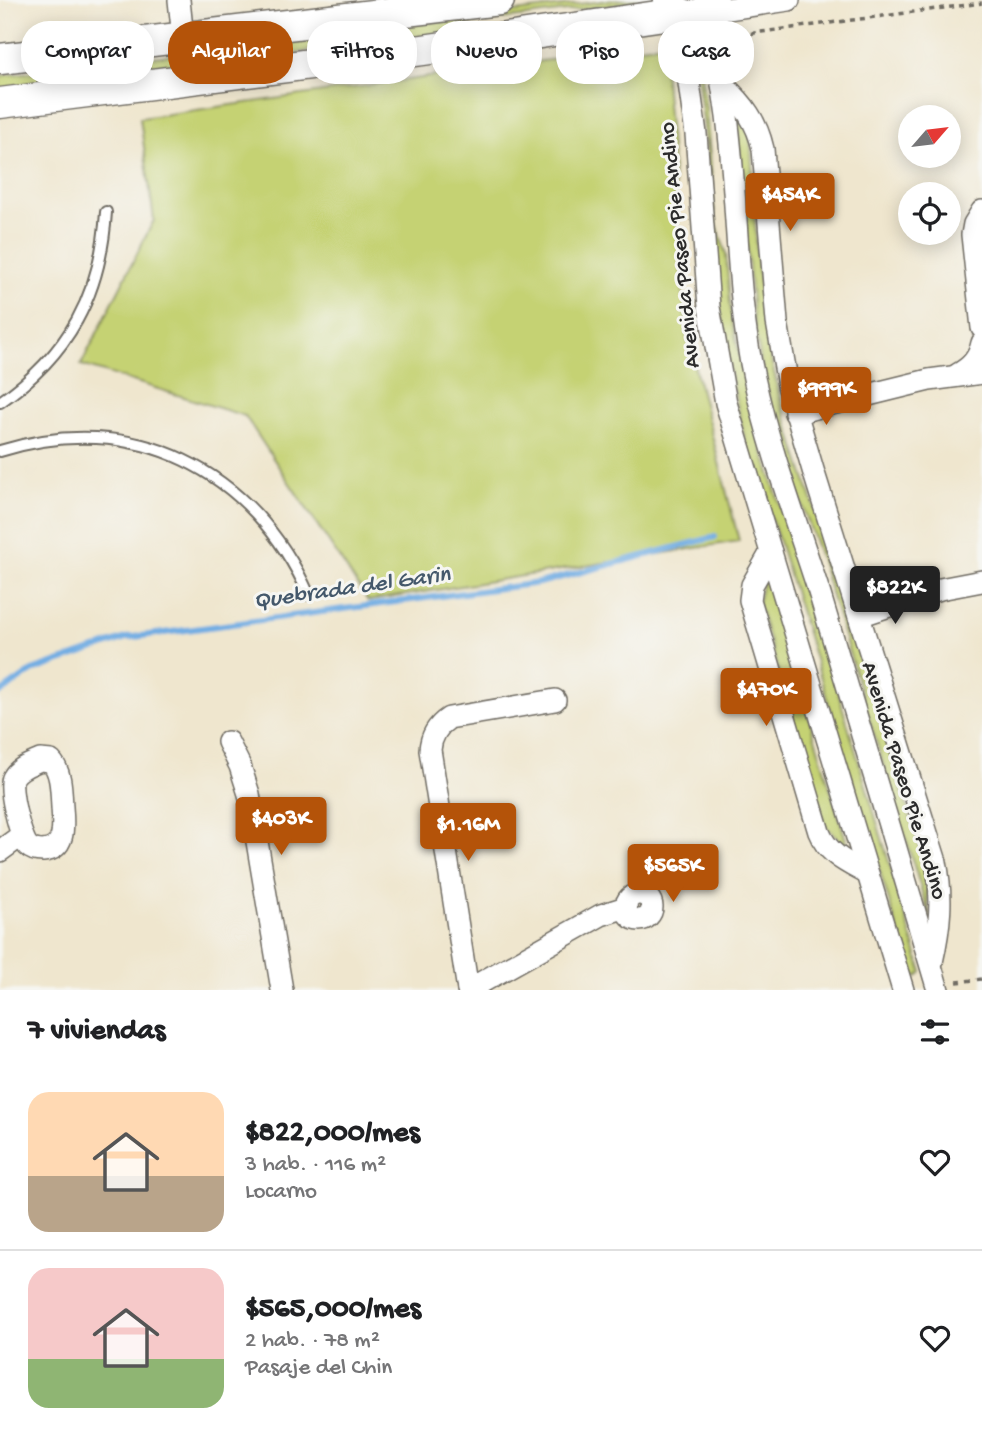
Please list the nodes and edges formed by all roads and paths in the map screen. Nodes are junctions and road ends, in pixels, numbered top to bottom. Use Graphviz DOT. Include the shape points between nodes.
graph roads {
  1 [pos="179,0"];
  2 [pos="499,0"];
  3 [pos="789,0"];
  4 [pos="982,3"];
  5 [pos="693,8"];
  6 [pos="181,21"];
  7 [pos="293,25"];
  8 [pos="754,33"];
  9 [pos="168,40"];
  10 [pos="0,59"];
  11 [pos="724,86"];
  12 [pos="0,103"];
  13 [pos="982,211"];
  14 [pos="106,212"];
  15 [pos="982,328"];
  16 [pos="982,343"];
  17 [pos="982,373"];
  18 [pos="958,374"];
  19 [pos="0,402"];
  20 [pos="795,413"];
  21 [pos="0,451"];
  22 [pos="771,552"];
  23 [pos="982,581"];
  24 [pos="309,595"];
  25 [pos="859,616"];
  26 [pos="555,700"];
  27 [pos="228,742"];
  28 [pos="22,835"];
  29 [pos="0,851"];
  30 [pos="868,874"];
  31 [pos="626,907"];
  32 [pos="931,965"];
  33 [pos="282,990"];
  34 [pos="468,990"];
  35 [pos="903,990"];
  36 [pos="938,990"];
  1 -- 6 [label="street"];
  2 -- 7 [label="street"];
  3 -- 5 [label="street" via="728,9"];
  4 -- 8 [label="path"];
  5 -- 11 [label="street, Avenida Paseo Pie Andino" via="716,45"];
  5 -- 12 [label="street" via="436,48"];
  5 -- 22 [label="street, Avenida Paseo Pie Andino" via="683,39 696,134 709,307 739,452"];
  9 -- 10 [label="street"];
  11 -- 20 [label="street" via="748,112 760,135 777,322"];
  11 -- 32 [label="street, Avenida Paseo Pie Andino" via="741,299 754,376"];
  13 -- 15 [label="street" via="972,235"];
  14 -- 19 [label="lane" via="100,263 83,311 55,354"];
  16 -- 18 [label="street" via="977,357"];
  17 -- 18 [label="street"];
  18 -- 20 [label="street"];
  20 -- 25 [label="street"];
  21 -- 24 [label="lane" via="47,439 102,438 181,458 228,486 267,524"];
  22 -- 30 [label="street, Avenida Paseo Pie Andino"];
  22 -- 30 [label="street" via="752,585 750,600 803,779 822,840 833,853"];
  23 -- 25 [label="street" via="940,589"];
  25 -- 32 [label="street" via="940,878 941,915"];
  26 -- 34 [label="street" via="449,718 433,735 430,750"];
  27 -- 33 [label="street" via="249,794"];
  28 -- 29 [label="street"];
  30 -- 35 [label="street, Avenida Paseo Pie Andino"];
  31 -- 34 [label="street" via="601,915"];
  32 -- 36 [label="street, Avenida Paseo Pie Andino"];
}
